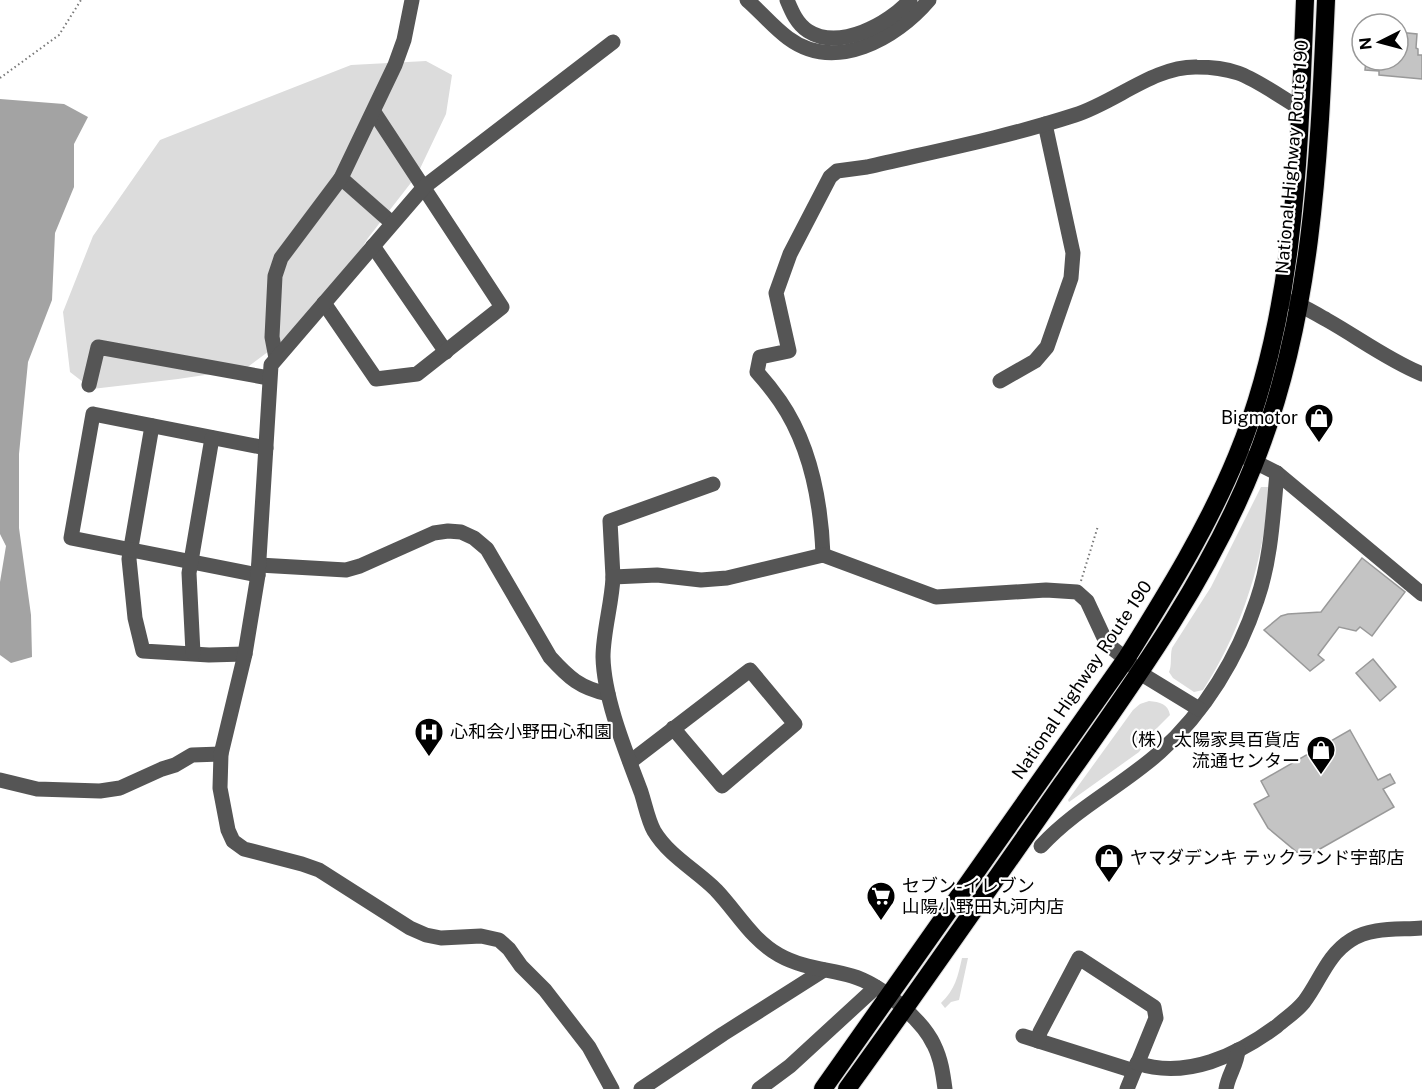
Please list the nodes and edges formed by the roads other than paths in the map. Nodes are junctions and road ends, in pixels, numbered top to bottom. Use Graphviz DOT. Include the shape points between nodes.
graph roads {
  1 [pos="412,0"];
  2 [pos="747,0"];
  3 [pos="787,0"];
  4 [pos="910,0"];
  5 [pos="929,0"];
  6 [pos="1305,0"];
  7 [pos="1326,0"];
  8 [pos="613,42"];
  9 [pos="1301,109"];
  10 [pos="374,112"];
  11 [pos="1045,124"];
  12 [pos="341,178"];
  13 [pos="424,187"];
  14 [pos="392,224"];
  15 [pos="373,246"];
  16 [pos="1280,299"];
  17 [pos="324,303"];
  18 [pos="1299,304"];
  19 [pos="446,352"];
  20 [pos="276,358"];
  21 [pos="1422,374"];
  22 [pos="269,378"];
  23 [pos="1000,381"];
  24 [pos="89,385"];
  25 [pos="152,426"];
  26 [pos="212,438"];
  27 [pos="266,448"];
  28 [pos="1238,453"];
  29 [pos="1255,462"];
  30 [pos="1277,474"];
  31 [pos="713,484"];
  32 [pos="130,550"];
  33 [pos="823,555"];
  34 [pos="190,563"];
  35 [pos="259,570"];
  36 [pos="614,577"];
  37 [pos="1422,594"];
  38 [pos="193,653"];
  39 [pos="245,654"];
  40 [pos="1126,658"];
  41 [pos="1140,673"];
  42 [pos="608,693"];
  43 [pos="1199,709"];
  44 [pos="673,728"];
  45 [pos="221,754"];
  46 [pos="630,762"];
  47 [pos="0,780"];
  48 [pos="1041,846"];
  49 [pos="1422,928"];
  50 [pos="824,970"];
  51 [pos="882,992"];
  52 [pos="904,1009"];
  53 [pos="1239,1050"];
  54 [pos="1135,1067"];
  55 [pos="612,1089"];
  56 [pos="641,1089"];
  57 [pos="759,1089"];
  58 [pos="823,1089"];
  59 [pos="847,1089"];
  60 [pos="945,1089"];
  61 [pos="1127,1089"];
  62 [pos="1226,1089"];
  1 -- 10 [label="street" via="404,40"];
  2 -- 5 [label="street" via="788,38 826,52 864,48 886,38"];
  3 -- 4 [label="street" via="796,20 808,32 830,38 871,29"];
  6 -- 9 [label="highway, National Highway Route 190"];
  7 -- 18 [label="highway, National Highway Route 190" via="1313,205"];
  8 -- 13 [label="street"];
  9 -- 11 [label="street" via="1238,73 1196,67 1162,73 1100,106"];
  9 -- 16 [label="highway, National Highway Route 190" via="1295,191"];
  10 -- 12 [label="street"];
  10 -- 13 [label="street"];
  11 -- 23 [label="street" via="1073,253 1071,278 1047,348 1035,361"];
  11 -- 33 [label="street" via="837,171 811,213 776,293 789,351 760,357 757,372 781,402 808,461 822,524"];
  12 -- 14 [label="street"];
  12 -- 20 [label="street" via="281,258 274,276 272,337"];
  13 -- 14 [label="street"];
  13 -- 19 [label="street" via="502,307"];
  14 -- 15 [label="street"];
  15 -- 17 [label="street"];
  15 -- 19 [label="street"];
  16 -- 18 [label="street"];
  16 -- 28 [label="highway, National Highway Route 190" via="1268,357"];
  17 -- 19 [label="street" via="376,380 417,374"];
  17 -- 20 [label="street"];
  18 -- 21 [label="street"];
  18 -- 29 [label="highway, National Highway Route 190" via="1283,374"];
  20 -- 22 [label="street"];
  22 -- 24 [label="street" via="98,347"];
  22 -- 27 [label="street"];
  25 -- 26 [label="street"];
  25 -- 32 [label="street"];
  25 -- 32 [label="street" via="93,414 73,526 71,538"];
  26 -- 27 [label="street"];
  26 -- 34 [label="street"];
  27 -- 35 [label="street"];
  28 -- 29 [label="street"];
  28 -- 40 [label="highway, National Highway Route 190" via="1215,507"];
  29 -- 30 [label="street"];
  29 -- 41 [label="highway, National Highway Route 190" via="1212,554"];
  30 -- 37 [label="street"];
  30 -- 43 [label="street" via="1270,541 1258,599 1222,678"];
  31 -- 36 [label="street" via="610,521"];
  32 -- 34 [label="street"];
  32 -- 38 [label="street" via="135,618 143,651"];
  33 -- 36 [label="street" via="727,578"];
  33 -- 40 [label="street" via="936,597 1046,590 1077,592 1087,601 1107,644"];
  34 -- 35 [label="street"];
  34 -- 38 [label="street"];
  35 -- 39 [label="street"];
  35 -- 42 [label="street" via="346,570 434,533 461,532 487,549 562,671 590,690"];
  36 -- 42 [label="street" via="603,654"];
  38 -- 39 [label="street"];
  39 -- 45 [label="street"];
  40 -- 41 [label="street"];
  40 -- 51 [label="highway, National Highway Route 190"];
  41 -- 43 [label="street"];
  41 -- 52 [label="highway, National Highway Route 190"];
  42 -- 46 [label="street"];
  43 -- 48 [label="street" via="1160,752 1072,817"];
  44 -- 44 [label="street" via="722,786 795,724 750,670"];
  44 -- 46 [label="street"];
  45 -- 47 [label="street" via="192,755 120,788 100,791 37,789"];
  45 -- 55 [label="street" via="221,804 233,841 244,849 319,870 426,935 499,940 545,990 589,1047"];
  46 -- 50 [label="street" via="654,830 680,861 703,877 755,938 801,966"];
  49 -- 53 [label="street" via="1375,931 1350,941 1325,966 1294,1013"];
  50 -- 51 [label="street" via="854,976"];
  50 -- 56 [label="street"];
  51 -- 52 [label="street"];
  51 -- 57 [label="street"];
  51 -- 58 [label="highway, National Highway Route 190"];
  52 -- 59 [label="highway, National Highway Route 190"];
  52 -- 60 [label="street" via="934,1044"];
  53 -- 54 [label="street" via="1196,1067"];
  53 -- 62 [label="street"];
  54 -- 54 [label="street" via="1156,1018 1154,1007 1079,958 1040,1032 1030,1039"];
  54 -- 61 [label="street"];
}
